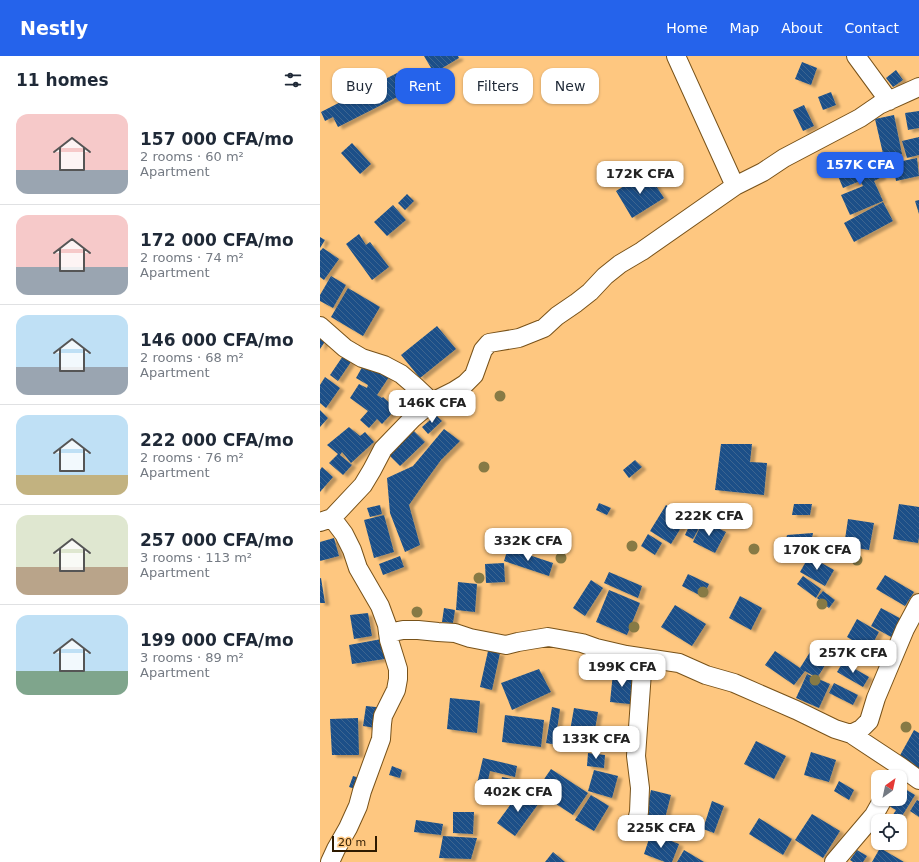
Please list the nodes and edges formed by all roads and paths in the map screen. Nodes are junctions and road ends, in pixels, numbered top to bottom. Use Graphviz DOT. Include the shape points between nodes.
graph roads {
  1 [pos="676,56"];
  2 [pos="856,56"];
  3 [pos="919,87"];
  4 [pos="889,101"];
  5 [pos="735,186"];
  6 [pos="320,326"];
  7 [pos="432,402"];
  8 [pos="326,520"];
  9 [pos="919,604"];
  10 [pos="388,633"];
  11 [pos="643,658"];
  12 [pos="851,734"];
  13 [pos="896,770"];
  14 [pos="907,775"];
  15 [pos="919,780"];
  16 [pos="879,806"];
  17 [pos="636,825"];
  18 [pos="330,862"];
  19 [pos="834,862"];
  1 -- 5 [label="street"];
  2 -- 4 [label="street"];
  3 -- 4 [label="street"];
  4 -- 5 [label="street"];
  5 -- 7 [label="street" via="642,252 620,264 581,300 544,328 520,338 489,343 483,350 474,375 454,392"];
  6 -- 7 [label="street" via="345,348 401,374"];
  7 -- 8 [label="street" via="412,418 383,449 363,485"];
  8 -- 10 [label="street" via="344,534 358,568 380,606"];
  9 -- 12 [label="street" via="905,629 869,721"];
  10 -- 11 [label="street" via="403,630 455,633 506,645 548,637"];
  10 -- 18 [label="street" via="398,669 396,690 383,716 381,739 358,806"];
  11 -- 12 [label="street" via="679,664 734,683"];
  11 -- 17 [label="street" via="636,756 640,788"];
  12 -- 13 [label="street"];
  14 -- 15 [label="street"];
  16 -- 19 [label="street"];
}
